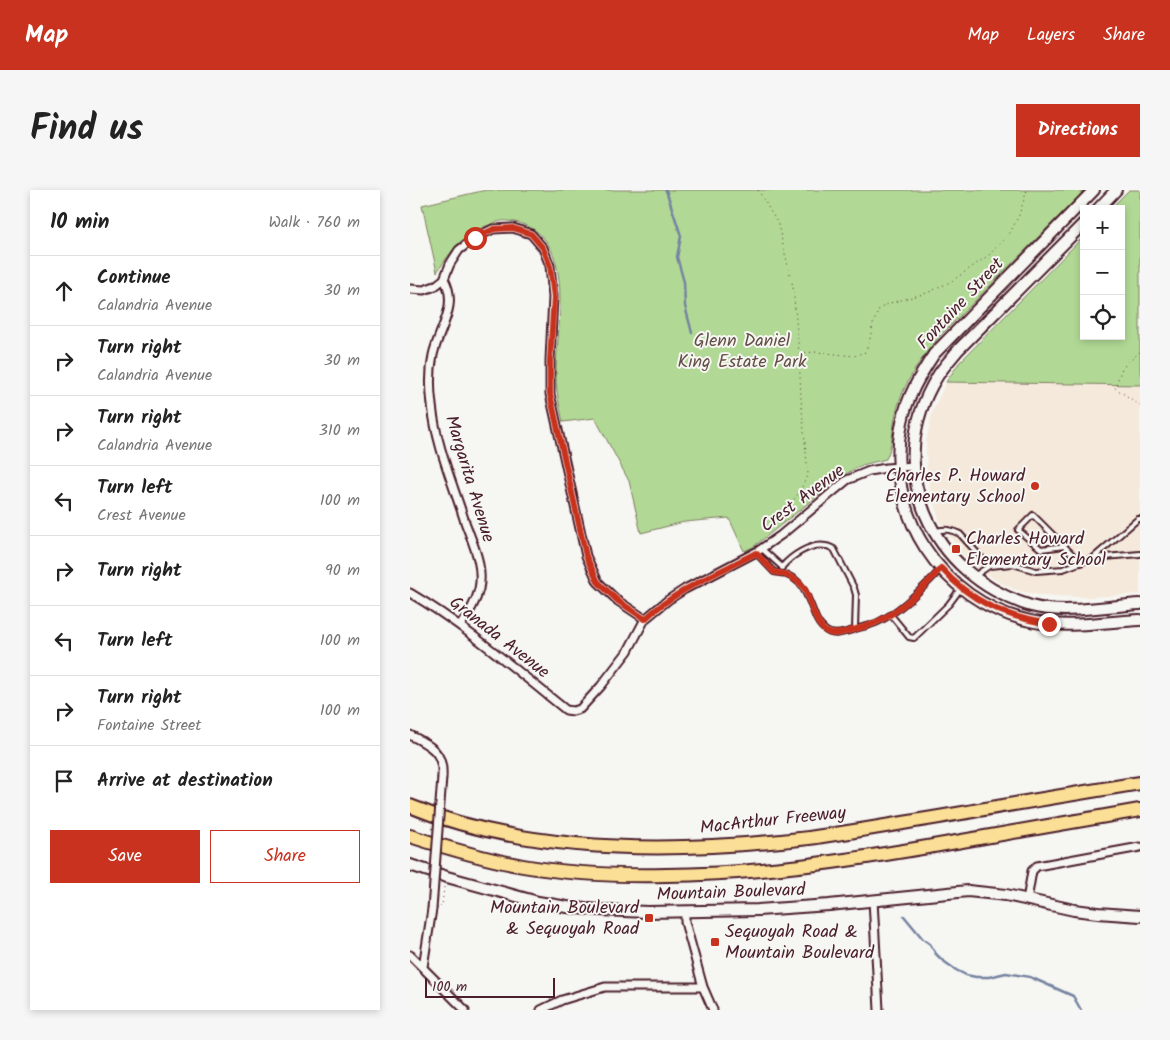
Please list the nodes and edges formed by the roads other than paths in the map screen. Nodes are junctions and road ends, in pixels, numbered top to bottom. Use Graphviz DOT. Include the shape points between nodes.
graph roads {
  1 [pos="1094,190"];
  2 [pos="1116,190"];
  3 [pos="1102,205"];
  4 [pos="1080,227"];
  5 [pos="444,279"];
  6 [pos="410,289"];
  7 [pos="914,466"];
  8 [pos="898,468"];
  9 [pos="1140,519"];
  10 [pos="933,531"];
  11 [pos="1065,546"];
  12 [pos="759,551"];
  13 [pos="1140,554"];
  14 [pos="1093,558"];
  15 [pos="1082,563"];
  16 [pos="989,566"];
  17 [pos="782,567"];
  18 [pos="941,568"];
  19 [pos="782,573"];
  20 [pos="974,576"];
  21 [pos="961,588"];
  22 [pos="410,593"];
  23 [pos="1140,604"];
  24 [pos="891,615"];
  25 [pos="645,619"];
  26 [pos="1140,620"];
  27 [pos="460,626"];
  28 [pos="855,629"];
  29 [pos="566,710"];
  30 [pos="410,735"];
  31 [pos="1140,783"];
  32 [pos="410,806"];
  33 [pos="1140,810"];
  34 [pos="410,836"];
  35 [pos="1140,847"];
  36 [pos="410,865"];
  37 [pos="873,900"];
  38 [pos="1027,900"];
  39 [pos="685,912"];
  40 [pos="1140,916"];
  41 [pos="410,955"];
  42 [pos="422,967"];
  43 [pos="703,987"];
  44 [pos="465,1010"];
  45 [pos="541,1010"];
  46 [pos="714,1010"];
  47 [pos="879,1010"];
  1 -- 8 [label="street, Fontaine Street" via="934,354 915,385 902,421"];
  2 -- 3 [label="street"];
  4 -- 7 [label="street, Fontaine Street" via="946,364 930,391 918,423"];
  5 -- 6 [label="street" via="424,290"];
  5 -- 25 [label="street" via="459,250 494,229 513,228 531,234 543,248 550,266 554,297 550,394 586,556 598,582 618,601"];
  5 -- 27 [label="street, Margarita Avenue" via="450,301 433,356 435,429 480,566 479,587 473,606"];
  7 -- 8 [label="street, Crest Avenue"];
  7 -- 10 [label="street, Fontaine Street" via="921,502"];
  8 -- 12 [label="street, Crest Avenue" via="869,471 847,480"];
  8 -- 18 [label="street, Fontaine Street" via="912,525"];
  9 -- 14 [label="lane"];
  10 -- 16 [label="lane" via="947,529 960,534"];
  10 -- 20 [label="street, Fontaine Street" via="946,551"];
  11 -- 11 [label="lane" via="1033,515 1018,530 1041,549"];
  11 -- 15 [label="lane"];
  12 -- 17 [label="lane"];
  12 -- 19 [label="lane" via="774,572"];
  12 -- 25 [label="street, Crest Avenue" via="685,588"];
  13 -- 14 [label="lane"];
  14 -- 15 [label="lane"];
  15 -- 16 [label="lane" via="1063,569 1036,570 1013,564"];
  16 -- 20 [label="lane"];
  17 -- 19 [label="lane"];
  17 -- 28 [label="lane" via="789,559 811,547 834,549 856,595"];
  18 -- 21 [label="street, Fontaine Street"];
  18 -- 24 [label="lane"];
  19 -- 28 [label="lane" via="803,586 817,621 828,633 840,634"];
  20 -- 23 [label="street, Fontaine Street" via="1002,595 1033,606 1069,610"];
  21 -- 24 [label="lane" via="914,638 909,638"];
  21 -- 26 [label="street, Fontaine Street" via="995,609 1039,623"];
  22 -- 27 [label="street, Granada Avenue"];
  24 -- 28 [label="lane"];
  25 -- 29 [label="street, Crest Avenue" via="628,651 601,686 580,709"];
  27 -- 29 [label="street, Granada Avenue"];
  30 -- 42 [label="street, bridge" via="431,747 442,762 432,909"];
  31 -- 32 [label="highway, MacArthur Freeway" via="809,838 678,847 604,846 529,838 454,821"];
  33 -- 34 [label="highway" via="848,860 721,874 640,875 562,871 483,858"];
  35 -- 38 [label="street" via="1037,866 1032,871"];
  36 -- 39 [label="street, Mountain Boulevard" via="469,884 567,907"];
  37 -- 38 [label="street, Mountain Boulevard" via="968,890"];
  37 -- 39 [label="street, Mountain Boulevard" via="767,910"];
  37 -- 47 [label="street"];
  38 -- 40 [label="street, Mountain Boulevard" via="1074,910"];
  39 -- 43 [label="street"];
  41 -- 42 [label="street"];
  42 -- 44 [label="street"];
  43 -- 45 [label="street" via="605,987"];
  43 -- 46 [label="street"];
}
